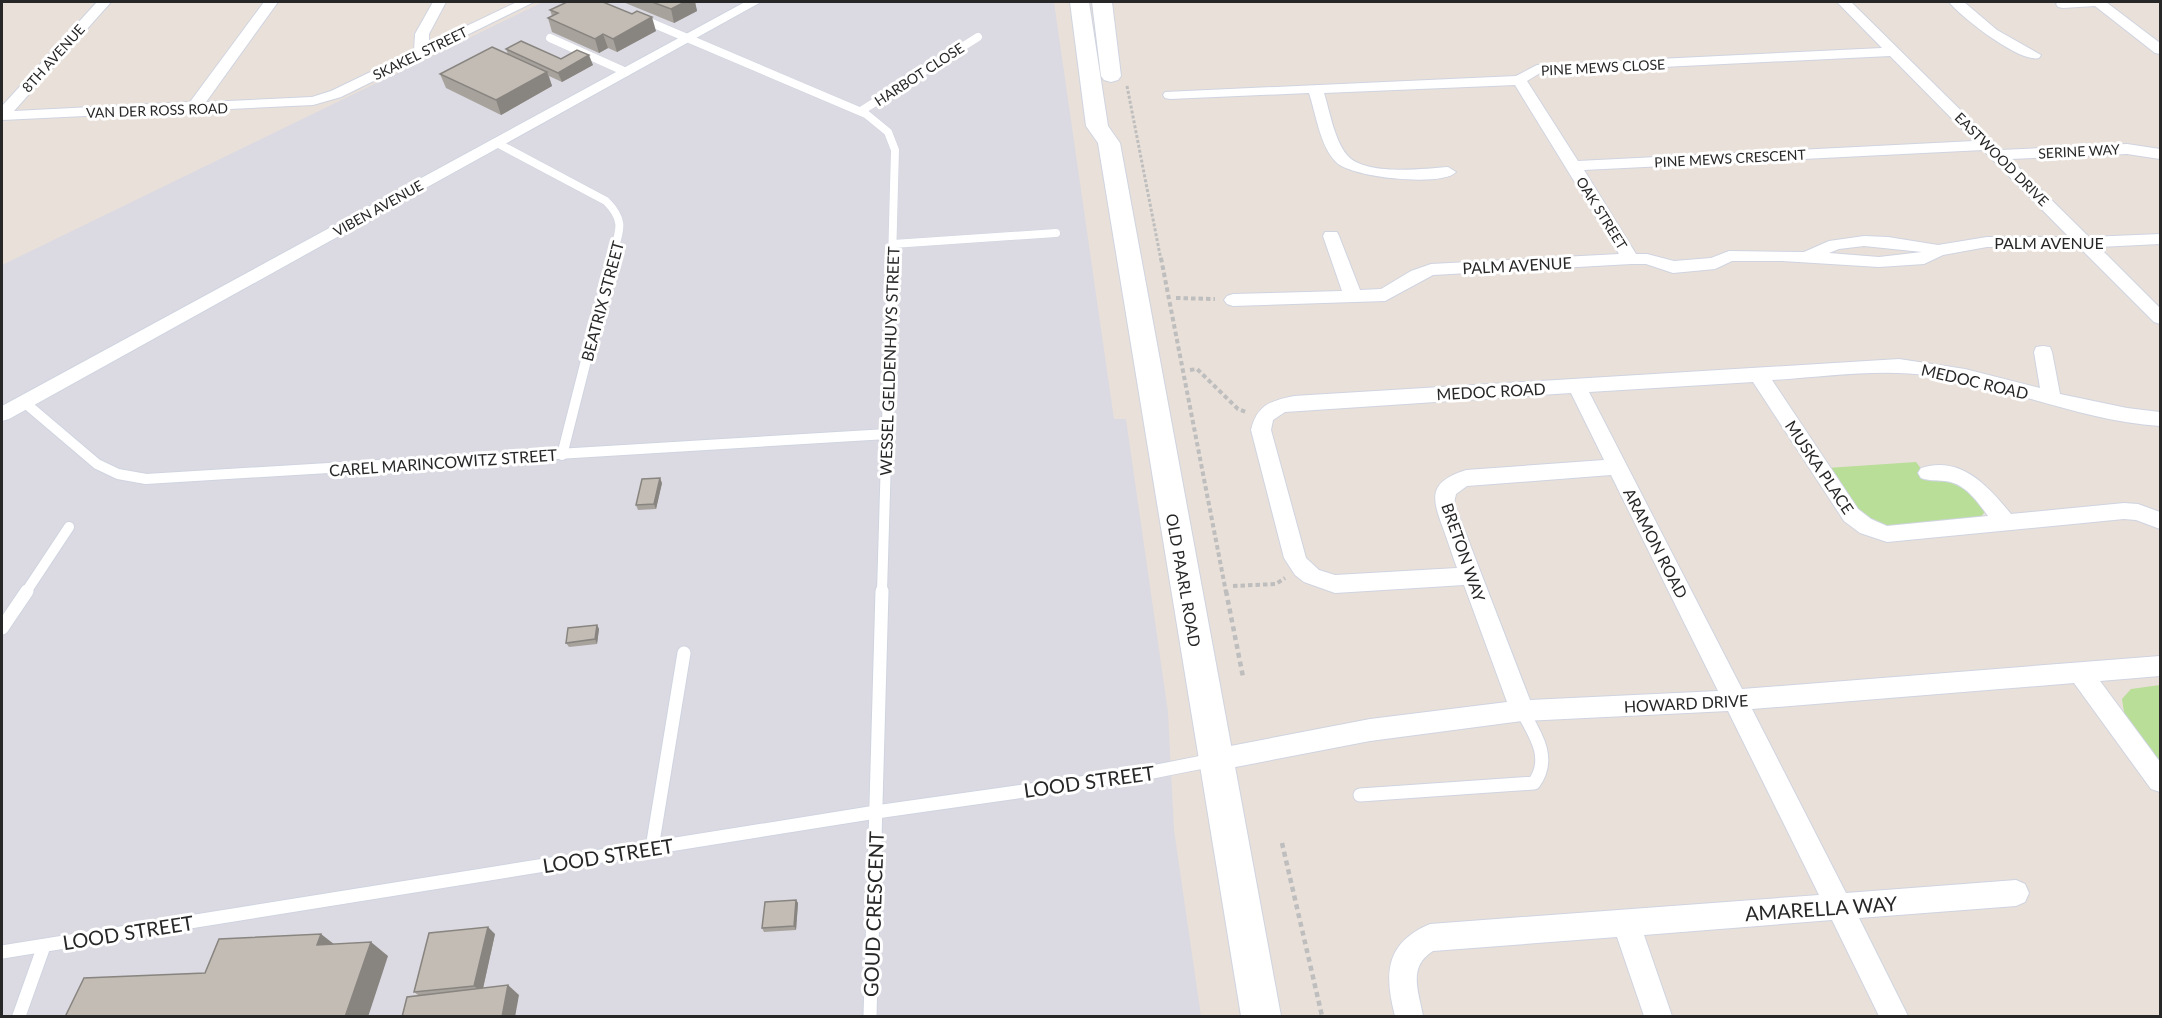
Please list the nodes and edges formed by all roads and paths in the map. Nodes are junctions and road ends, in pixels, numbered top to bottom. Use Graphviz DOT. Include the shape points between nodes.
graph roads {
  1 [pos="104,2"];
  2 [pos="271,2"];
  3 [pos="439,2"];
  4 [pos="527,2"];
  5 [pos="754,2"];
  6 [pos="1079,2"];
  7 [pos="1102,2"];
  8 [pos="1844,2"];
  9 [pos="1956,2"];
  10 [pos="2096,2"];
  11 [pos="2063,4"];
  12 [pos="630,14"];
  13 [pos="978,37"];
  14 [pos="549,38"];
  15 [pos="690,38"];
  16 [pos="2160,50"];
  17 [pos="1894,52"];
  18 [pos="421,53"];
  19 [pos="2034,55"];
  20 [pos="626,72"];
  21 [pos="1519,80"];
  22 [pos="1314,89"];
  23 [pos="1117,92"];
  24 [pos="1170,95"];
  25 [pos="313,101"];
  26 [pos="194,108"];
  27 [pos="861,111"];
  28 [pos="2,116"];
  29 [pos="497,143"];
  30 [pos="1109,143"];
  31 [pos="1993,150"];
  32 [pos="2160,154"];
  33 [pos="1574,166"];
  34 [pos="1448,172"];
  35 [pos="1056,233"];
  36 [pos="1331,236"];
  37 [pos="2160,239"];
  38 [pos="1859,241"];
  39 [pos="2085,242"];
  40 [pos="892,244"];
  41 [pos="1938,250"];
  42 [pos="1805,258"];
  43 [pos="1631,259"];
  44 [pos="1879,262"];
  45 [pos="1353,296"];
  46 [pos="1176,298"];
  47 [pos="1233,300"];
  48 [pos="2160,318"];
  49 [pos="2043,352"];
  50 [pos="1190,370"];
  51 [pos="1759,375"];
  52 [pos="1577,386"];
  53 [pos="2051,398"];
  54 [pos="24,402"];
  55 [pos="2,414"];
  56 [pos="1264,417"];
  57 [pos="2160,420"];
  58 [pos="887,434"];
  59 [pos="562,455"];
  60 [pos="1618,467"];
  61 [pos="1928,473"];
  62 [pos="2160,521"];
  63 [pos="2006,523"];
  64 [pos="69,527"];
  65 [pos="1302,569"];
  66 [pos="1471,576"];
  67 [pos="1233,586"];
  68 [pos="2,628"];
  69 [pos="684,653"];
  70 [pos="2160,666"];
  71 [pos="2080,672"];
  72 [pos="1243,677"];
  73 [pos="1735,700"];
  74 [pos="1522,711"];
  75 [pos="1215,760"];
  76 [pos="2160,781"];
  77 [pos="1360,795"];
  78 [pos="876,812"];
  79 [pos="1282,843"];
  80 [pos="652,848"];
  81 [pos="2016,892"];
  82 [pos="1838,907"];
  83 [pos="1626,923"];
  84 [pos="44,946"];
  85 [pos="2,952"];
  86 [pos="19,1017"];
  87 [pos="870,1017"];
  88 [pos="1261,1017"];
  89 [pos="1322,1017"];
  90 [pos="1409,1017"];
  91 [pos="1658,1017"];
  92 [pos="1893,1017"];
  1 -- 28 [label="street, 8TH AVENUE"];
  2 -- 26 [label="street"];
  3 -- 18 [label="street" via="422,34"];
  4 -- 18 [label="street, SKAKEL STREET"];
  5 -- 15 [label="street, VIBEN AVENUE"];
  6 -- 30 [label="main road, OLD PAARL ROAD" via="1097,126"];
  7 -- 23 [label="main road, OLD PAARL ROAD"];
  8 -- 17 [label="street, EASTWOOD DRIVE"];
  9 -- 19 [label="street" via="1992,33"];
  10 -- 11 [label="street"];
  10 -- 16 [label="street"];
  12 -- 15 [label="lane, WESSEL GELDENHUYS STREET"];
  13 -- 27 [label="lane, HARBOT CLOSE"];
  14 -- 20 [label="lane"];
  15 -- 20 [label="street, VIBEN AVENUE"];
  15 -- 27 [label="lane, WESSEL GELDENHUYS STREET"];
  17 -- 21 [label="street, PINE MEWS CLOSE" via="1537,69"];
  17 -- 31 [label="street, EASTWOOD DRIVE"];
  18 -- 25 [label="street, SKAKEL STREET"];
  20 -- 29 [label="street, VIBEN AVENUE"];
  21 -- 22 [label="street, PINE MEWS CLOSE"];
  21 -- 33 [label="street"];
  22 -- 24 [label="street, PINE MEWS CLOSE"];
  22 -- 34 [label="street" via="1340,156 1349,165 1382,173"];
  23 -- 30 [label="main road, OLD PAARL ROAD" via="1116,123"];
  23 -- 72 [label="path"];
  25 -- 26 [label="street, VAN DER ROSS ROAD"];
  26 -- 28 [label="street, VAN DER ROSS ROAD"];
  27 -- 40 [label="lane, WESSEL GELDENHUYS STREET" via="882,125 893,141"];
  29 -- 54 [label="street, VIBEN AVENUE"];
  29 -- 59 [label="lane, BEATRIX STREET" via="606,201 621,222"];
  30 -- 75 [label="main road, OLD PAARL ROAD"];
  31 -- 32 [label="street, SERINE WAY" via="2127,149"];
  31 -- 33 [label="street, PINE MEWS CRESCENT"];
  31 -- 39 [label="street, EASTWOOD DRIVE"];
  33 -- 43 [label="street, OAK STREET"];
  35 -- 40 [label="lane"];
  36 -- 45 [label="street"];
  37 -- 39 [label="street, PALM AVENUE"];
  38 -- 41 [label="street, PALM AVENUE" via="1895,242"];
  38 -- 42 [label="street, PALM AVENUE" via="1837,244"];
  38 -- 44 [label="street"];
  39 -- 41 [label="street, PALM AVENUE" via="1987,242"];
  39 -- 48 [label="street, EASTWOOD DRIVE"];
  40 -- 58 [label="lane, WESSEL GELDENHUYS STREET"];
  41 -- 44 [label="street, PALM AVENUE" via="1924,259"];
  42 -- 43 [label="street, PALM AVENUE" via="1729,256 1715,263 1673,267"];
  42 -- 44 [label="street, PALM AVENUE"];
  43 -- 45 [label="street, PALM AVENUE" via="1431,270 1389,294"];
  45 -- 47 [label="street, PALM AVENUE"];
  46 -- 47 [label="path"];
  49 -- 53 [label="street, MEDOC ROAD"];
  50 -- 56 [label="path" via="1197,369 1238,409"];
  51 -- 52 [label="street, MEDOC ROAD"];
  51 -- 53 [label="street, MEDOC ROAD" via="1916,367"];
  51 -- 63 [label="street, MUSKA PLACE" via="1851,515 1866,528 1887,534"];
  52 -- 56 [label="street, MEDOC ROAD" via="1286,404"];
  52 -- 60 [label="street, ARAMON ROAD"];
  53 -- 57 [label="street, MEDOC ROAD"];
  54 -- 55 [label="street, VIBEN AVENUE"];
  54 -- 59 [label="lane, CAREL MARINCOWITZ STREET" via="97,464 118,474 146,479"];
  56 -- 65 [label="street" via="1261,430 1295,558"];
  58 -- 59 [label="lane, CAREL MARINCOWITZ STREET"];
  58 -- 78 [label="lane, WESSEL GELDENHUYS STREET"];
  60 -- 66 [label="street, BRETON WAY" via="1466,478 1452,484 1444,495 1444,503"];
  60 -- 73 [label="street, ARAMON ROAD"];
  61 -- 63 [label="street" via="1953,473 1969,480"];
  62 -- 63 [label="street, MUSKA PLACE" via="2124,511"];
  64 -- 68 [label="lane"];
  65 -- 66 [label="street" via="1314,579 1335,584"];
  65 -- 67 [label="path" via="1275,584"];
  66 -- 74 [label="street, BRETON WAY"];
  69 -- 80 [label="lane"];
  70 -- 71 [label="street, HOWARD DRIVE"];
  71 -- 73 [label="street, HOWARD DRIVE"];
  71 -- 76 [label="street"];
  73 -- 74 [label="street, HOWARD DRIVE"];
  73 -- 82 [label="street, ARAMON ROAD"];
  74 -- 75 [label="street, HOWARD DRIVE" via="1370,730"];
  74 -- 77 [label="lane" via="1544,754 1543,769 1534,783"];
  75 -- 78 [label="lane, LOOD STREET" via="1137,775"];
  75 -- 88 [label="main road, OLD PAARL ROAD"];
  78 -- 80 [label="lane, LOOD STREET"];
  78 -- 87 [label="lane, GOUD CRESCENT"];
  79 -- 89 [label="path"];
  80 -- 84 [label="lane, LOOD STREET"];
  81 -- 82 [label="street, AMARELLA WAY"];
  82 -- 83 [label="street, AMARELLA WAY"];
  82 -- 92 [label="street, ARAMON ROAD"];
  83 -- 90 [label="street, AMARELLA WAY" via="1430,938 1414,948 1406,961 1401,980"];
  83 -- 91 [label="street"];
  84 -- 85 [label="lane, LOOD STREET"];
  84 -- 86 [label="lane"];
}
